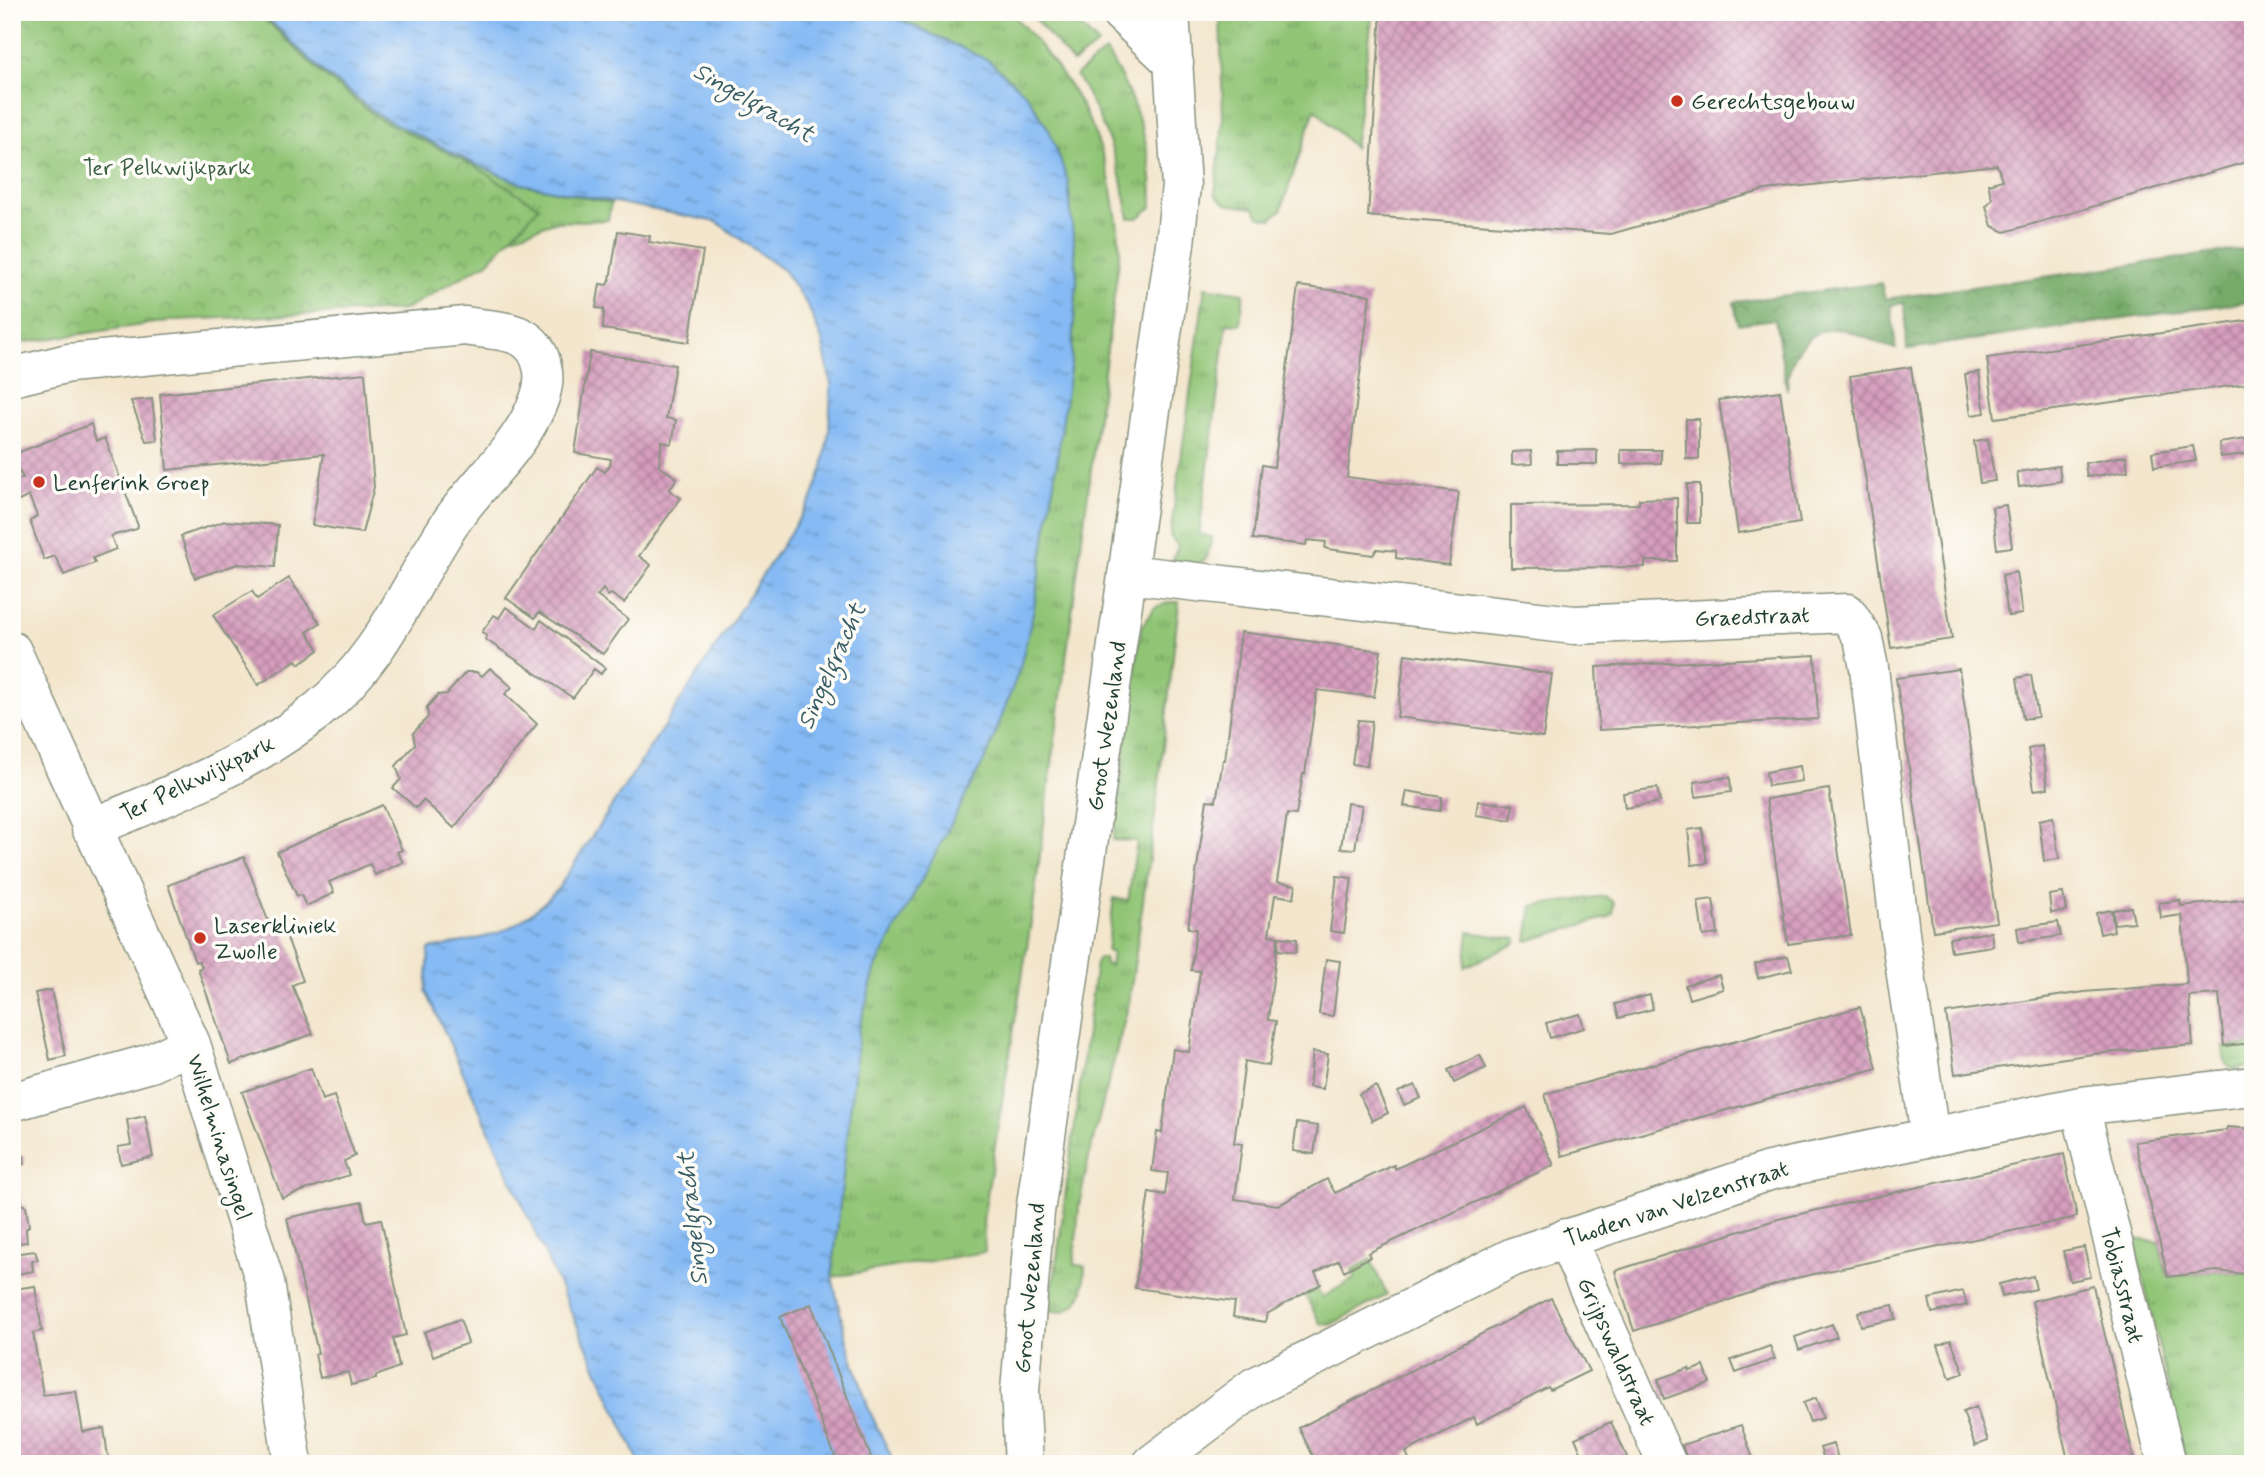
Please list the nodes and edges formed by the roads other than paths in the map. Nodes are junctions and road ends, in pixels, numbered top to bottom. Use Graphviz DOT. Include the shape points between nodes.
graph roads {
  1 [pos="1120,12"];
  2 [pos="1170,12"];
  3 [pos="1174,63"];
  4 [pos="12,377"];
  5 [pos="1127,574"];
  6 [pos="12,651"];
  7 [pos="91,828"];
  8 [pos="191,1044"];
  9 [pos="2253,1086"];
  10 [pos="12,1102"];
  11 [pos="2080,1106"];
  12 [pos="1930,1136"];
  13 [pos="1566,1238"];
  14 [pos="293,1464"];
  15 [pos="1024,1464"];
  16 [pos="1152,1464"];
  17 [pos="1667,1464"];
  18 [pos="2167,1464"];
  1 -- 3 [label="street"];
  2 -- 3 [label="street, Groot Wezenland"];
  3 -- 5 [label="street, Groot Wezenland" via="1181,186"];
  4 -- 7 [label="street, Ter Pelkwijkpark" via="69,363 465,326 524,336 537,349 543,368 543,388 528,423 451,521 359,672 265,748"];
  5 -- 12 [label="street, Graedstraat" via="1574,625 1847,613 1863,638 1869,668 1900,941"];
  5 -- 15 [label="street, Groot Wezenland" via="1035,1212 1020,1391"];
  6 -- 7 [label="street"];
  7 -- 8 [label="street, Wilhelminasingel"];
  8 -- 10 [label="street" via="151,1063"];
  8 -- 14 [label="street, Wilhelminasingel" via="265,1282"];
  9 -- 11 [label="street, Thoden van Velzenstraat"];
  11 -- 12 [label="street, Thoden van Velzenstraat"];
  11 -- 18 [label="street, Tobiasstraat"];
  12 -- 13 [label="street, Thoden van Velzenstraat" via="1769,1171"];
  13 -- 16 [label="street, Thoden van Velzenstraat" via="1513,1256 1255,1387"];
  13 -- 17 [label="street, Grijpswaldstraat"];
}
